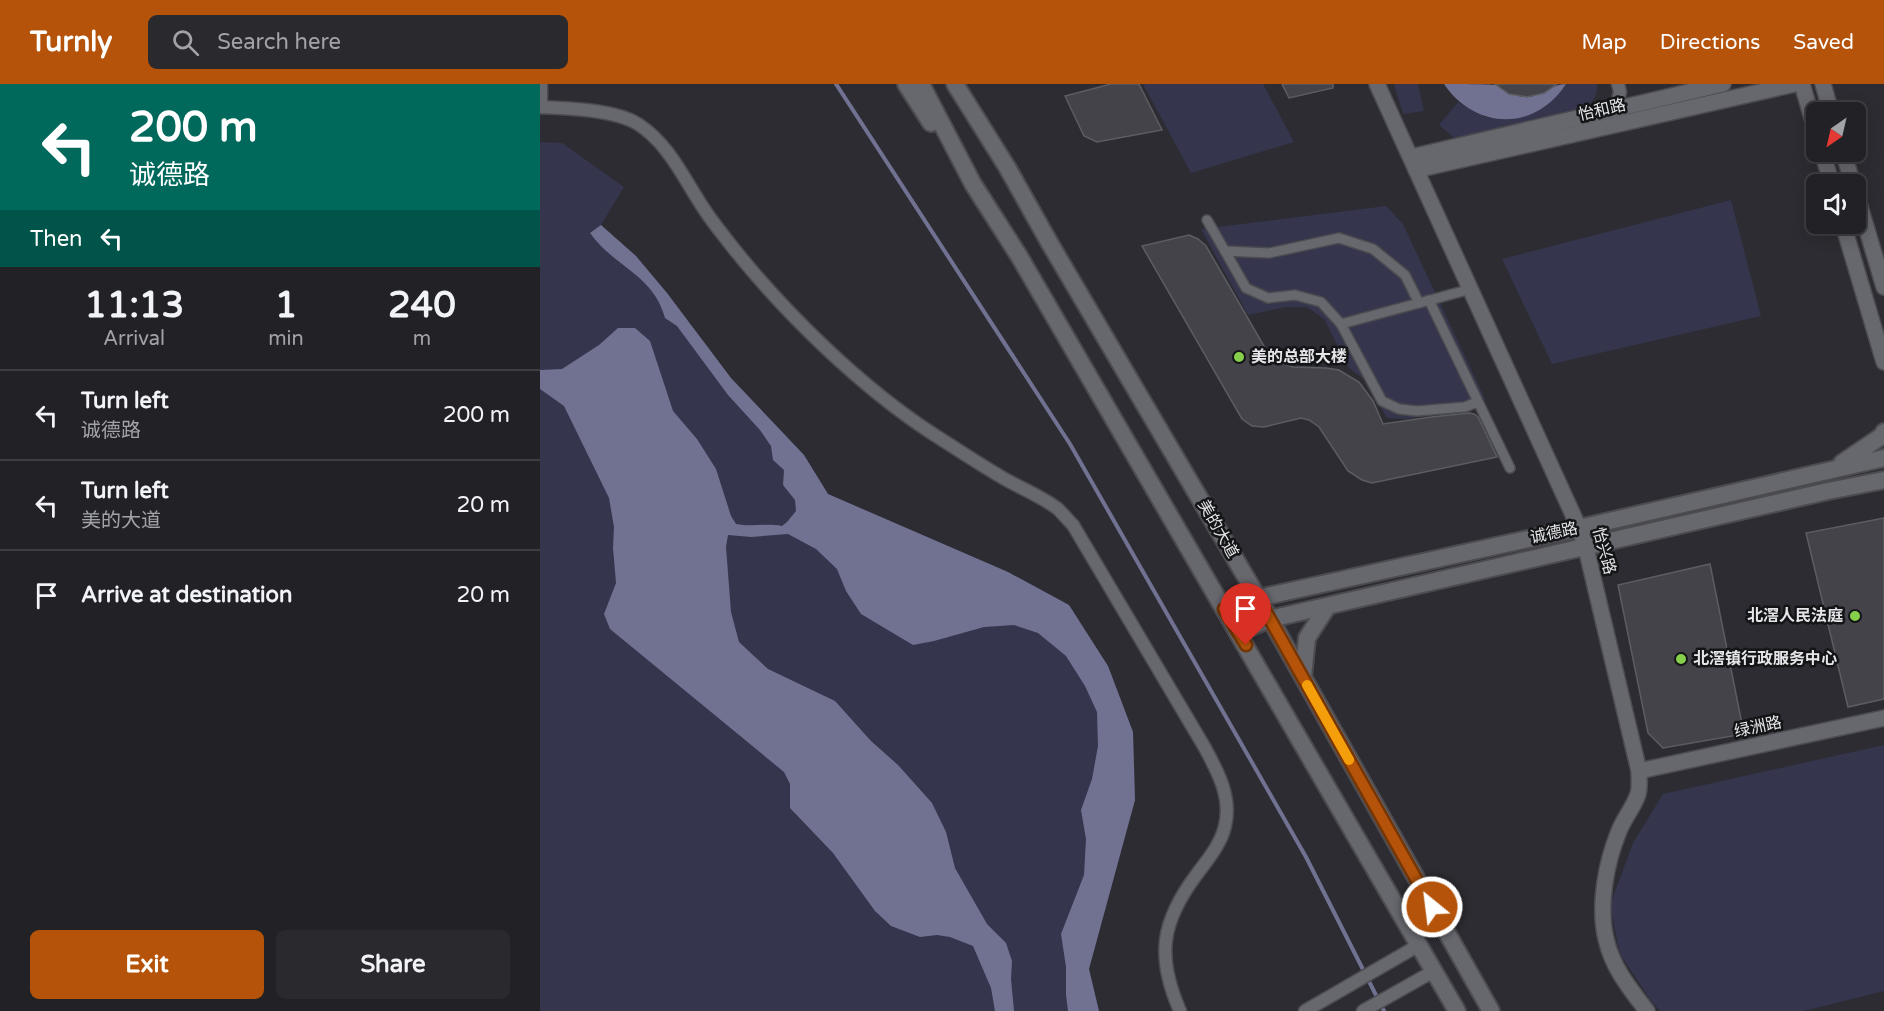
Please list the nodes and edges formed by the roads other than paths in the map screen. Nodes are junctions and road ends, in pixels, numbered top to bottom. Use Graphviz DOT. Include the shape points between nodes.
graph roads {
  1 [pos="541,84"];
  2 [pos="906,84"];
  3 [pos="921,84"];
  4 [pos="955,84"];
  5 [pos="968,84"];
  6 [pos="1377,84"];
  7 [pos="1723,84"];
  8 [pos="1795,84"];
  9 [pos="1802,84"];
  10 [pos="1823,84"];
  11 [pos="1619,88"];
  12 [pos="1807,102"];
  13 [pos="1828,102"];
  14 [pos="1637,104"];
  15 [pos="540,107"];
  16 [pos="1616,108"];
  17 [pos="1414,164"];
  18 [pos="1007,167"];
  19 [pos="973,184"];
  20 [pos="1207,220"];
  21 [pos="1866,227"];
  22 [pos="1846,234"];
  23 [pos="1225,251"];
  24 [pos="1884,287"];
  25 [pos="1471,289"];
  26 [pos="1429,300"];
  27 [pos="1419,303"];
  28 [pos="1341,324"];
  29 [pos="1884,362"];
  30 [pos="1477,402"];
  31 [pos="1884,432"];
  32 [pos="1884,458"];
  33 [pos="1510,468"];
  34 [pos="1834,468"];
  35 [pos="1884,480"];
  36 [pos="1828,491"];
  37 [pos="1884,493"];
  38 [pos="1579,528"];
  39 [pos="1586,548"];
  40 [pos="1258,598"];
  41 [pos="1327,607"];
  42 [pos="1224,609"];
  43 [pos="1270,619"];
  44 [pos="1238,633"];
  45 [pos="1303,677"];
  46 [pos="1884,718"];
  47 [pos="1639,771"];
  48 [pos="1419,945"];
  49 [pos="1434,971"];
  50 [pos="1180,1011"];
  51 [pos="1305,1011"];
  52 [pos="1363,1011"];
  53 [pos="1457,1011"];
  54 [pos="1491,1011"];
  55 [pos="1647,1011"];
  1 -- 15 [label="street"];
  2 -- 19 [label="main road"];
  3 -- 19 [label="main road"];
  4 -- 18 [label="main road, 美的大道"];
  5 -- 18 [label="main road"];
  6 -- 17 [label="street, 怡兴路"];
  7 -- 14 [label="street, 怡和路"];
  8 -- 17 [label="street, 怡和路"];
  9 -- 12 [label="street"];
  10 -- 13 [label="street"];
  11 -- 14 [label="street"];
  11 -- 16 [label="street"];
  14 -- 16 [label="street, 怡和路"];
  15 -- 50 [label="street" via="620,117 656,138 734,249 813,335 915,421 1057,509 1073,525 1222,779 1225,826 1217,846 1185,890 1170,920 1164,947"];
  16 -- 17 [label="street, 怡和路"];
  17 -- 25 [label="street, 怡兴路"];
  18 -- 40 [label="main road, 美的大道"];
  19 -- 42 [label="main road"];
  20 -- 23 [label="street"];
  21 -- 24 [label="street"];
  22 -- 29 [label="street"];
  23 -- 27 [label="street" via="1269,253 1339,238 1373,249 1405,275"];
  23 -- 28 [label="street" via="1246,288 1268,298 1295,295 1321,302"];
  25 -- 26 [label="street"];
  25 -- 38 [label="street, 怡兴路"];
  26 -- 27 [label="street"];
  26 -- 30 [label="street"];
  27 -- 28 [label="street"];
  28 -- 30 [label="street" via="1382,401 1399,410 1417,411 1465,407"];
  30 -- 33 [label="street"];
  31 -- 34 [label="main road"];
  32 -- 34 [label="main road, 诚德路"];
  34 -- 38 [label="main road, 诚德路"];
  35 -- 36 [label="main road, 诚德路"];
  36 -- 37 [label="main road"];
  36 -- 39 [label="main road, 诚德路"];
  38 -- 39 [label="street, 怡兴路"];
  38 -- 40 [label="main road, 诚德路"];
  39 -- 41 [label="main road, 诚德路"];
  39 -- 47 [label="street, 怡兴路"];
  40 -- 42 [label="main road, 诚德路"];
  40 -- 43 [label="main road, 美的大道"];
  41 -- 43 [label="main road, 诚德路"];
  41 -- 45 [label="main road" via="1307,638"];
  42 -- 44 [label="main road"];
  43 -- 44 [label="main road, 诚德路"];
  43 -- 45 [label="main road, 美的大道"];
  44 -- 48 [label="main road"];
  45 -- 54 [label="main road, 美的大道"];
  46 -- 47 [label="street, 绿洲路"];
  47 -- 55 [label="street, 怡兴路" via="1639,792 1619,830 1607,865 1604,908 1606,939 1616,966"];
  48 -- 49 [label="main road"];
  48 -- 51 [label="street"];
  49 -- 52 [label="street"];
  49 -- 53 [label="main road"];
}
